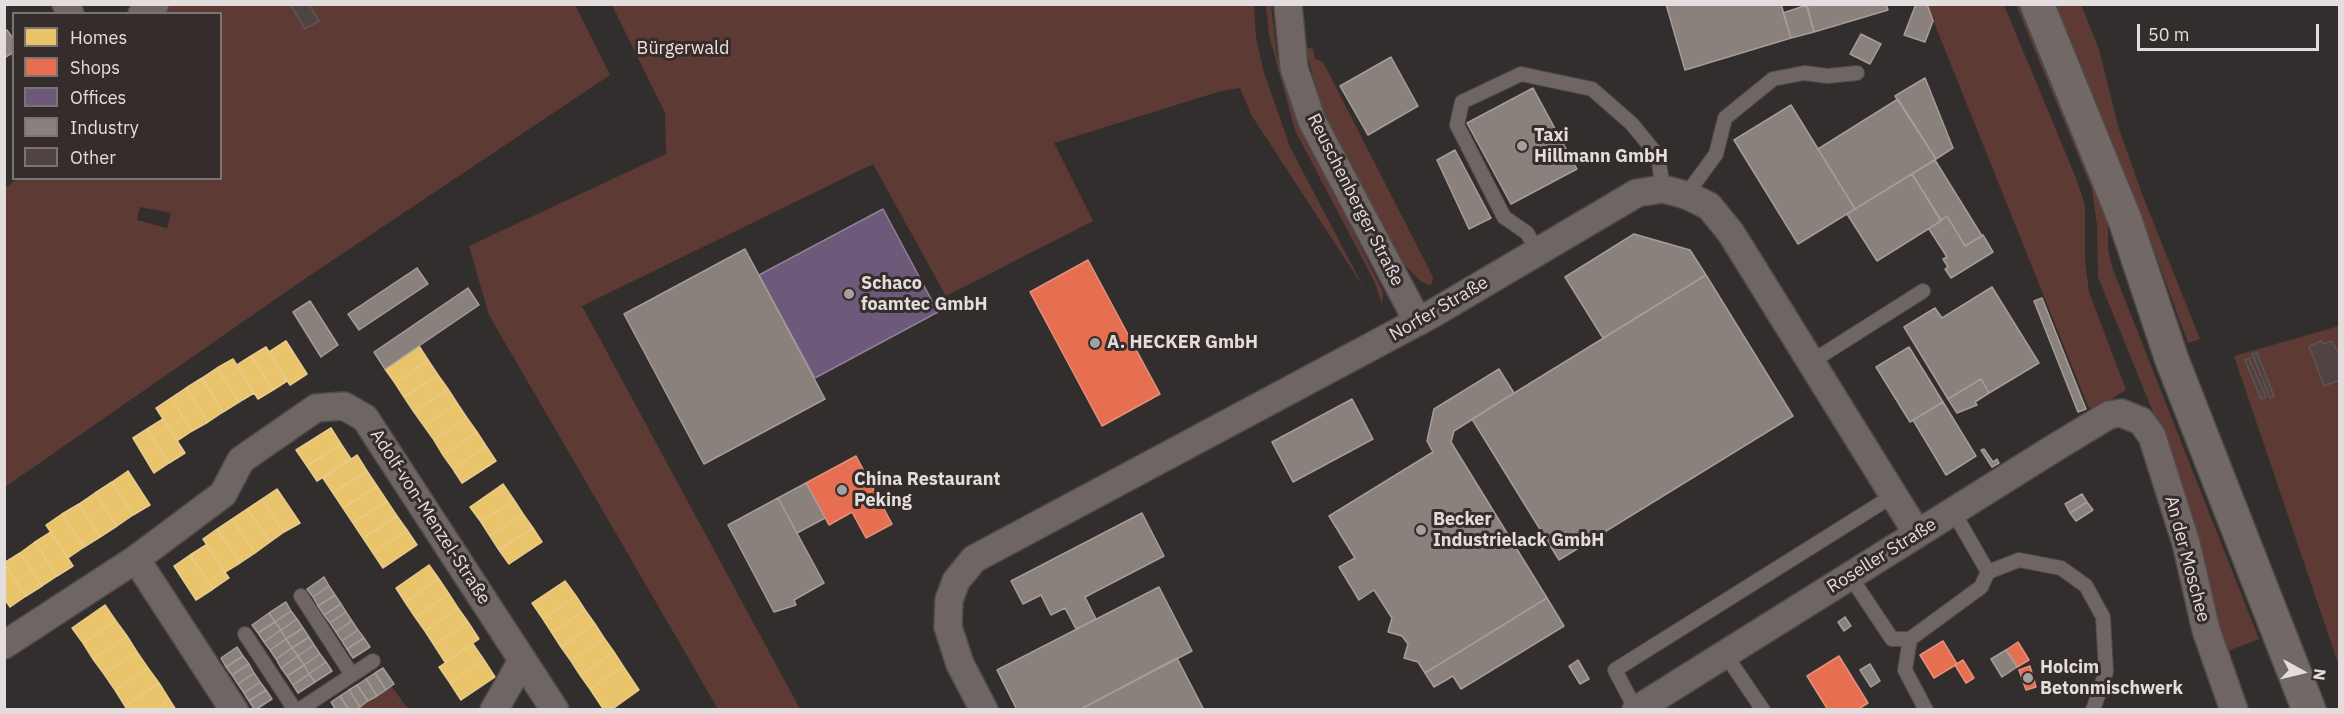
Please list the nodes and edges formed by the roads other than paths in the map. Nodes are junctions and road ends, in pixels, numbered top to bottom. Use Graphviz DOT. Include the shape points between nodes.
graph roads {
  1 [pos="1288,4"];
  2 [pos="2037,4"];
  3 [pos="1857,73"];
  4 [pos="1675,192"];
  5 [pos="1538,252"];
  6 [pos="1923,291"];
  7 [pos="1418,322"];
  8 [pos="1811,362"];
  9 [pos="2132,415"];
  10 [pos="1894,495"];
  11 [pos="1953,511"];
  12 [pos="1917,533"];
  13 [pos="136,560"];
  14 [pos="1988,572"];
  15 [pos="1850,576"];
  16 [pos="301,596"];
  17 [pos="245,634"];
  18 [pos="1910,639"];
  19 [pos="4,645"];
  20 [pos="1725,654"];
  21 [pos="522,660"];
  22 [pos="373,661"];
  23 [pos="352,675"];
  24 [pos="234,710"];
  25 [pos="297,710"];
  26 [pos="494,710"];
  27 [pos="555,710"];
  28 [pos="984,710"];
  29 [pos="1636,710"];
  30 [pos="1763,710"];
  31 [pos="1926,710"];
  32 [pos="2093,710"];
  33 [pos="2234,710"];
  34 [pos="2309,710"];
  1 -- 7 [label="street, Reuschenberger Straße" via="1294,68 1312,121"];
  2 -- 34 [label="main road" via="2125,220 2172,360"];
  3 -- 4 [label="lane" via="1804,73 1773,79 1725,118 1716,154"];
  4 -- 5 [label="street, Norfer Straße" via="1637,194"];
  4 -- 5 [label="lane" via="1658,156 1632,124 1592,89 1521,74 1462,102 1457,125 1504,217 1527,233"];
  4 -- 8 [label="street" via="1709,206 1731,233"];
  5 -- 7 [label="street, Norfer Straße"];
  6 -- 8 [label="lane"];
  7 -- 28 [label="street, Norfer Straße" via="974,558 956,581 949,600 948,627 960,664"];
  8 -- 10 [label="street"];
  9 -- 11 [label="street, Roseller Straße" via="2109,415"];
  9 -- 33 [label="street, An der Moschee" via="2152,436 2186,543 2206,630"];
  10 -- 12 [label="street"];
  10 -- 29 [label="lane" via="1615,670"];
  11 -- 12 [label="street, Roseller Straße"];
  11 -- 14 [label="lane"];
  12 -- 15 [label="street, Roseller Straße"];
  13 -- 19 [label="street, Adolf-von-Menzel-Straße"];
  13 -- 21 [label="street, Adolf-von-Menzel-Straße" via="223,494 241,460 316,408 344,406 365,418"];
  13 -- 24 [label="street"];
  14 -- 18 [label="lane" via="1981,587"];
  14 -- 32 [label="lane" via="2019,560 2061,568 2086,586 2103,617 2106,672"];
  15 -- 18 [label="lane" via="1892,639"];
  15 -- 20 [label="street, Roseller Straße"];
  16 -- 23 [label="lane"];
  17 -- 25 [label="lane"];
  18 -- 31 [label="lane" via="1905,670"];
  20 -- 29 [label="street, Roseller Straße"];
  20 -- 30 [label="lane"];
  21 -- 26 [label="street"];
  21 -- 27 [label="street, Adolf-von-Menzel-Straße"];
  22 -- 23 [label="lane"];
  23 -- 25 [label="lane"];
}
